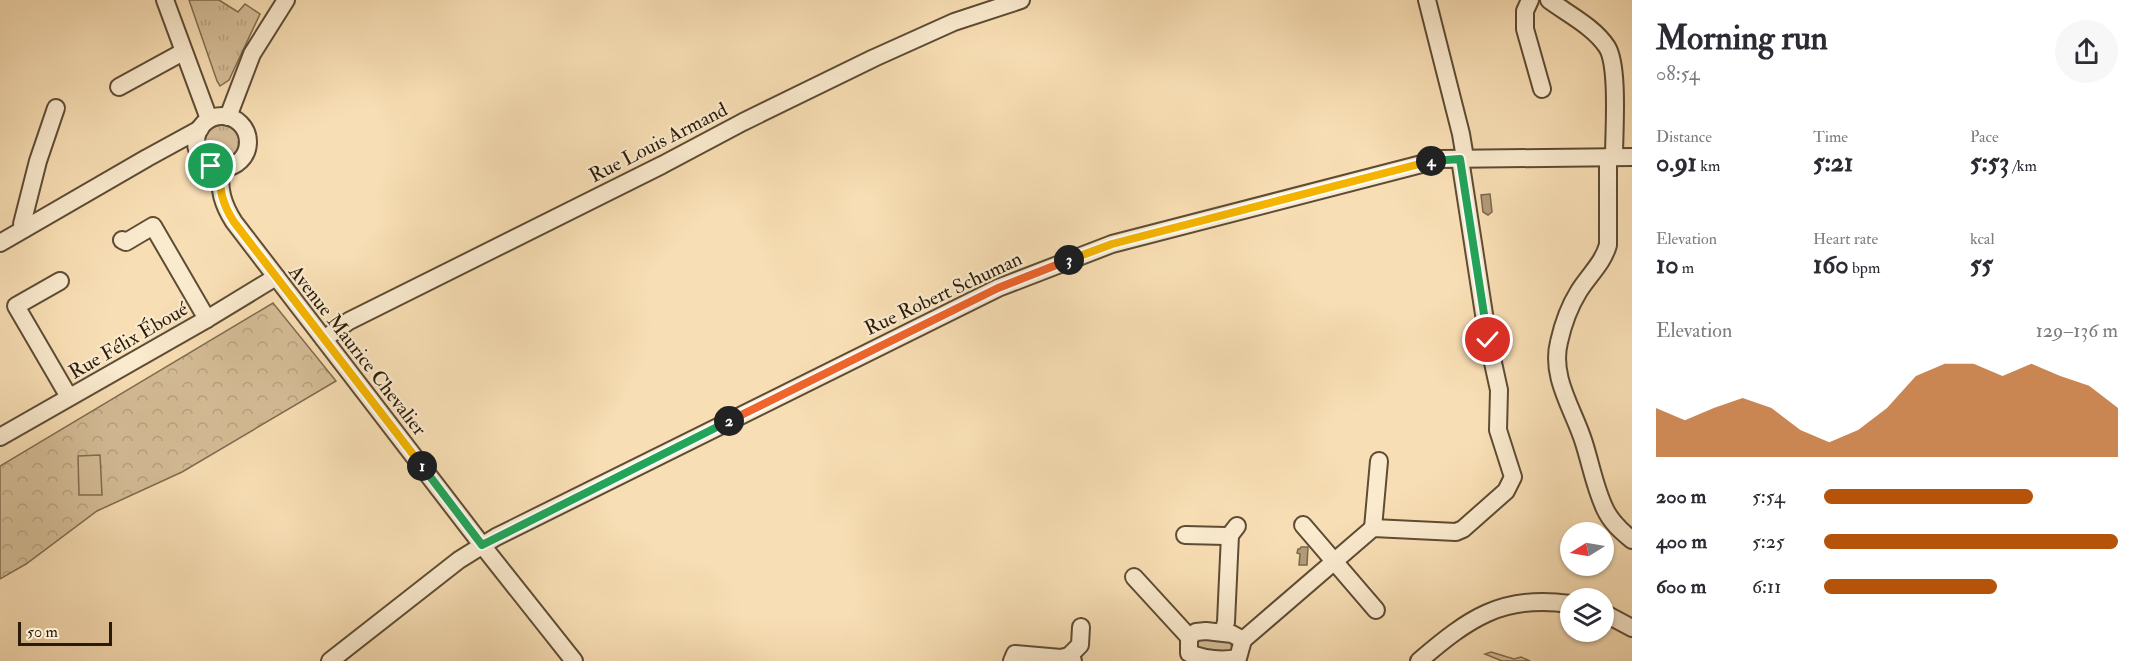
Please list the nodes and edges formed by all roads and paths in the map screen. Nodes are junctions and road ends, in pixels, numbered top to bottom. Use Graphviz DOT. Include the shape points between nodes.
graph roads {
  1 [pos="165,0"];
  2 [pos="286,0"];
  3 [pos="1021,0"];
  4 [pos="1427,0"];
  5 [pos="1530,0"];
  6 [pos="1549,0"];
  7 [pos="183,52"];
  8 [pos="119,87"];
  9 [pos="1542,89"];
  10 [pos="56,108"];
  11 [pos="228,117"];
  12 [pos="205,124"];
  13 [pos="159,151"];
  14 [pos="1611,157"];
  15 [pos="1632,157"];
  16 [pos="1463,158"];
  17 [pos="203,160"];
  18 [pos="221,168"];
  19 [pos="24,229"];
  20 [pos="122,240"];
  21 [pos="0,243"];
  22 [pos="276,278"];
  23 [pos="60,281"];
  24 [pos="207,319"];
  25 [pos="324,339"];
  26 [pos="69,397"];
  27 [pos="0,437"];
  28 [pos="1378,461"];
  29 [pos="1303,525"];
  30 [pos="1373,528"];
  31 [pos="1185,535"];
  32 [pos="1632,540"];
  33 [pos="482,545"];
  34 [pos="1334,561"];
  35 [pos="1134,577"];
  36 [pos="1560,604"];
  37 [pos="1376,610"];
  38 [pos="1614,618"];
  39 [pos="1081,627"];
  40 [pos="1632,628"];
  41 [pos="1223,632"];
  42 [pos="1243,640"];
  43 [pos="1186,650"];
  44 [pos="1071,658"];
  45 [pos="1429,658"];
  46 [pos="1050,659"];
  47 [pos="1241,660"];
  48 [pos="330,661"];
  49 [pos="574,661"];
  50 [pos="1012,661"];
  1 -- 7 [label="street"];
  2 -- 11 [label="street" via="252,54"];
  3 -- 25 [label="street, Rue Louis Armand" via="935,31 743,122 349,321"];
  4 -- 16 [label="street" via="1461,134"];
  5 -- 9 [label="street" via="1524,19"];
  6 -- 14 [label="street" via="1595,33 1611,55"];
  7 -- 8 [label="street"];
  7 -- 12 [label="street"];
  10 -- 19 [label="street" via="32,182"];
  11 -- 12 [label="street" via="215,117"];
  11 -- 18 [label="street" via="243,126 248,150 237,164"];
  12 -- 13 [label="street"];
  12 -- 17 [label="street" via="196,145"];
  13 -- 17 [label="street"];
  13 -- 19 [label="street"];
  14 -- 15 [label="street, Rue Robert Schuman"];
  14 -- 16 [label="street, Rue Robert Schuman"];
  14 -- 32 [label="street" via="1608,245 1567,315 1557,362 1562,388 1602,502 1612,521"];
  16 -- 30 [label="street" via="1488,340 1499,390 1498,429 1513,477 1506,491 1456,532"];
  16 -- 33 [label="street, Rue Robert Schuman" via="1432,161 1112,244 1029,275 935,318"];
  17 -- 18 [label="street"];
  18 -- 22 [label="street, Avenue Maurice Chevalier" via="220,190 227,212"];
  19 -- 21 [label="street"];
  20 -- 24 [label="street" via="126,242 153,226"];
  22 -- 24 [label="street, Rue Félix Éboué"];
  22 -- 25 [label="street, Avenue Maurice Chevalier"];
  23 -- 26 [label="street" via="13,300"];
  24 -- 26 [label="street, Rue Félix Éboué"];
  25 -- 33 [label="street, Avenue Maurice Chevalier"];
  26 -- 27 [label="street, Rue Félix Éboué"];
  28 -- 30 [label="street"];
  29 -- 34 [label="street"];
  30 -- 34 [label="street"];
  31 -- 41 [label="street" via="1233,530"];
  33 -- 48 [label="street, Rue Robert Schuman"];
  33 -- 49 [label="street, Avenue Maurice Chevalier"];
  34 -- 37 [label="street"];
  34 -- 42 [label="street"];
  35 -- 43 [label="street"];
  36 -- 45 [label="street" via="1530,602 1498,609 1462,626"];
  38 -- 40 [label="street"];
  39 -- 44 [label="street" via="1080,645"];
  41 -- 42 [label="street"];
  41 -- 43 [label="street" via="1196,632"];
  42 -- 47 [label="street"];
  43 -- 47 [label="street" via="1201,658"];
  44 -- 46 [label="street"];
  46 -- 50 [label="street" via="1015,654"];
}
